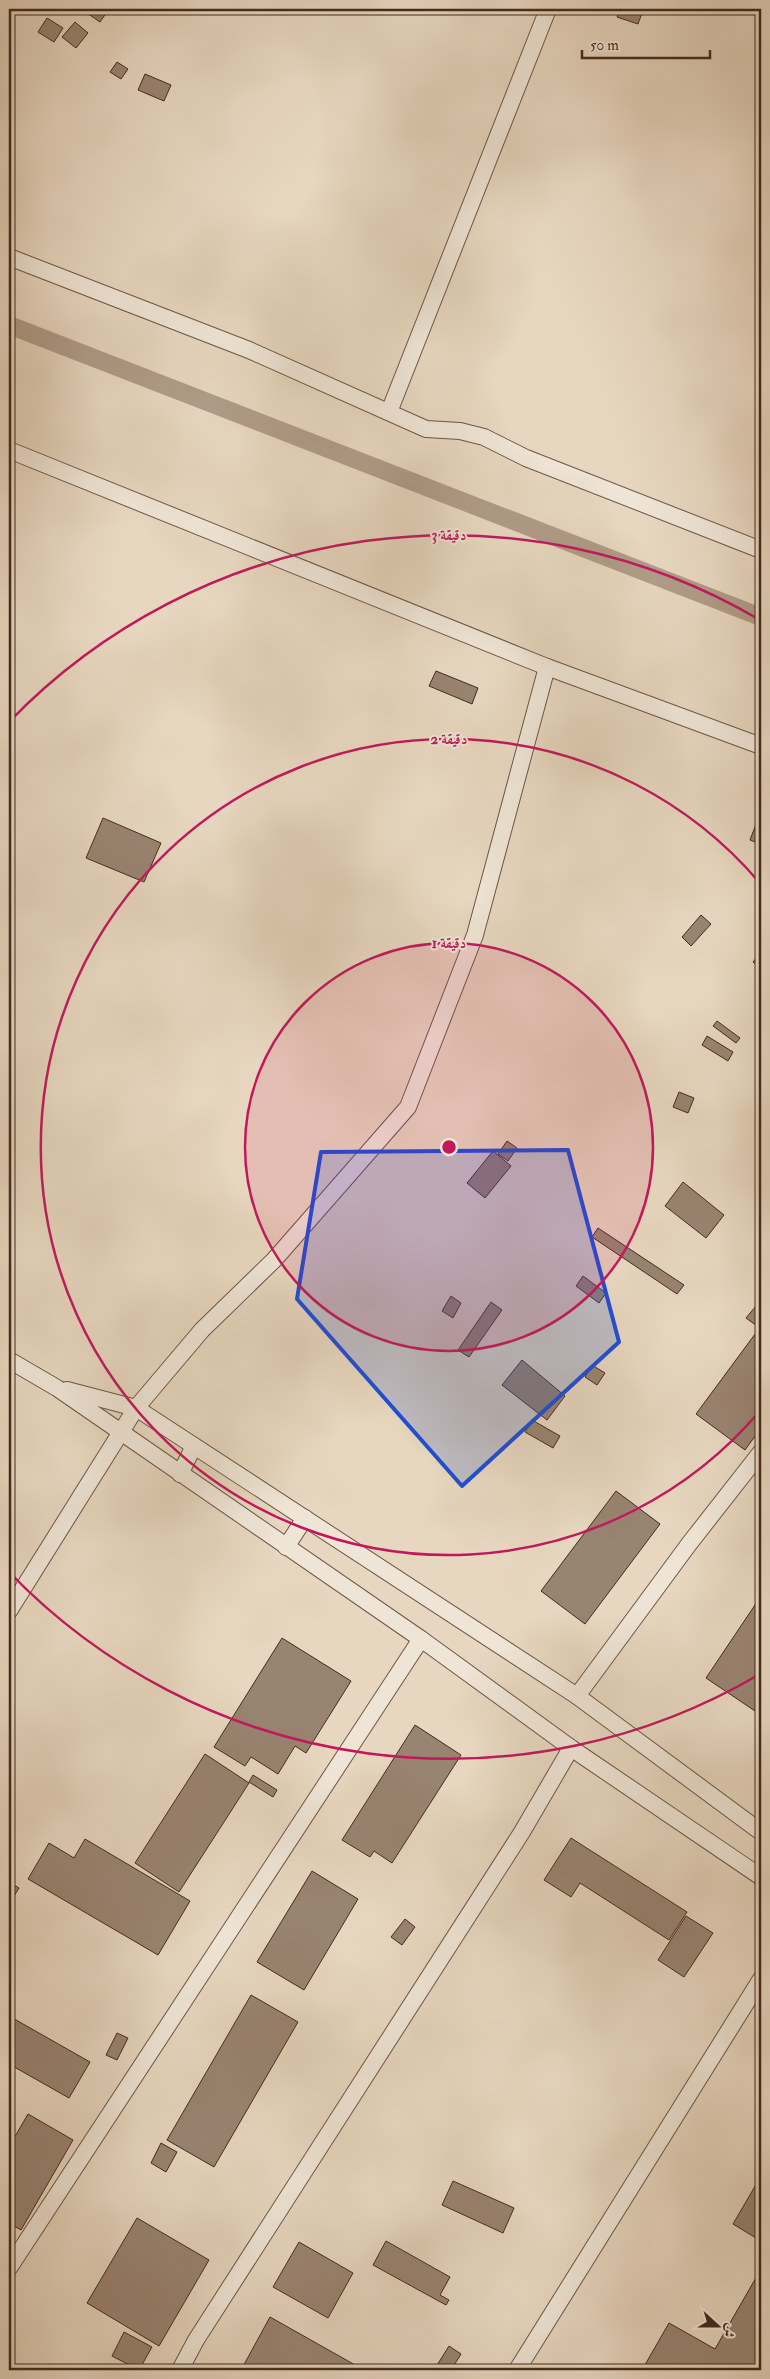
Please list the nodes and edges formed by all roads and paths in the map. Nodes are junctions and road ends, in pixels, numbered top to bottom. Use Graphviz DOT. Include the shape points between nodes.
graph roads {
  1 [pos="548,9"];
  2 [pos="9,258"];
  3 [pos="389,412"];
  4 [pos="9,450"];
  5 [pos="761,550"];
  6 [pos="547,667"];
  7 [pos="761,746"];
  8 [pos="9,1360"];
  9 [pos="57,1388"];
  10 [pos="136,1408"];
  11 [pos="119,1432"];
  12 [pos="194,1446"];
  13 [pos="761,1452"];
  14 [pos="180,1474"];
  15 [pos="305,1518"];
  16 [pos="286,1547"];
  17 [pos="9,1611"];
  18 [pos="421,1639"];
  19 [pos="577,1696"];
  20 [pos="571,1748"];
  21 [pos="761,1832"];
  22 [pos="761,1877"];
  23 [pos="761,1979"];
  24 [pos="9,2268"];
  25 [pos="180,2370"];
  26 [pos="517,2370"];
  1 -- 3 [label="street"];
  2 -- 3 [label="street" via="249,350"];
  3 -- 5 [label="street" via="426,428 484,437 526,458"];
  4 -- 6 [label="street"];
  6 -- 7 [label="street"];
  6 -- 10 [label="street" via="474,935 408,1107 274,1260 202,1330"];
  8 -- 9 [label="street"];
  9 -- 10 [label="street"];
  9 -- 11 [label="street"];
  10 -- 11 [label="street"];
  10 -- 12 [label="street"];
  11 -- 14 [label="street"];
  11 -- 17 [label="street"];
  12 -- 14 [label="street"];
  12 -- 15 [label="street"];
  13 -- 19 [label="street"];
  14 -- 16 [label="street"];
  15 -- 16 [label="street"];
  15 -- 19 [label="street"];
  16 -- 18 [label="street"];
  18 -- 20 [label="street"];
  18 -- 24 [label="street"];
  19 -- 21 [label="street"];
  20 -- 22 [label="street"];
  20 -- 25 [label="street" via="522,1832 201,2332"];
  23 -- 26 [label="street"];
}
